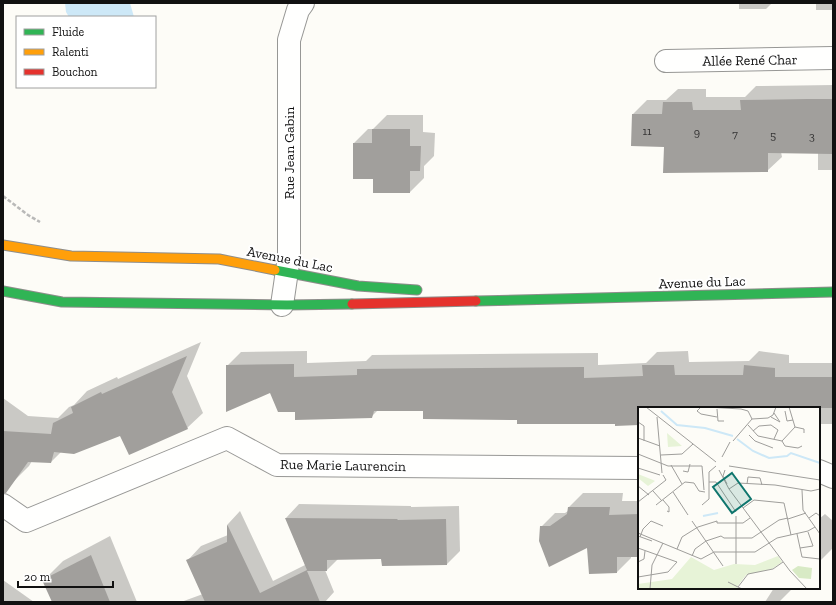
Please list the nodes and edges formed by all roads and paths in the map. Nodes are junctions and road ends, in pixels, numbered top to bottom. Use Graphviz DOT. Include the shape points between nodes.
graph roads {
  1 [pos="303,3"];
  2 [pos="833,58"];
  3 [pos="666,61"];
  4 [pos="3,245"];
  5 [pos="287,272"];
  6 [pos="3,290"];
  7 [pos="429,290"];
  8 [pos="461,292"];
  9 [pos="833,292"];
  10 [pos="572,300"];
  11 [pos="282,305"];
  12 [pos="638,468"];
  13 [pos="820,471"];
  14 [pos="833,477"];
  15 [pos="3,505"];
  1 -- 5 [label="street, Rue Jean Gabin" via="298,10 288,40"];
  2 -- 3 [label="street, Allée René Char"];
  4 -- 5 [label="street, Avenue du Lac" via="70,256 219,259"];
  5 -- 7 [label="street, Avenue du Lac" via="358,286"];
  5 -- 11 [label="street, Rue Jean Gabin"];
  6 -- 11 [label="street, Avenue du Lac" via="62,302"];
  8 -- 10 [label="street, Avenue du Lac"];
  9 -- 10 [label="street, Avenue du Lac"];
  10 -- 11 [label="street, Avenue du Lac"];
  12 -- 15 [label="street, Rue Marie Laurencin" via="277,465 227,438 26,521"];
  13 -- 14 [label="street"];
}
